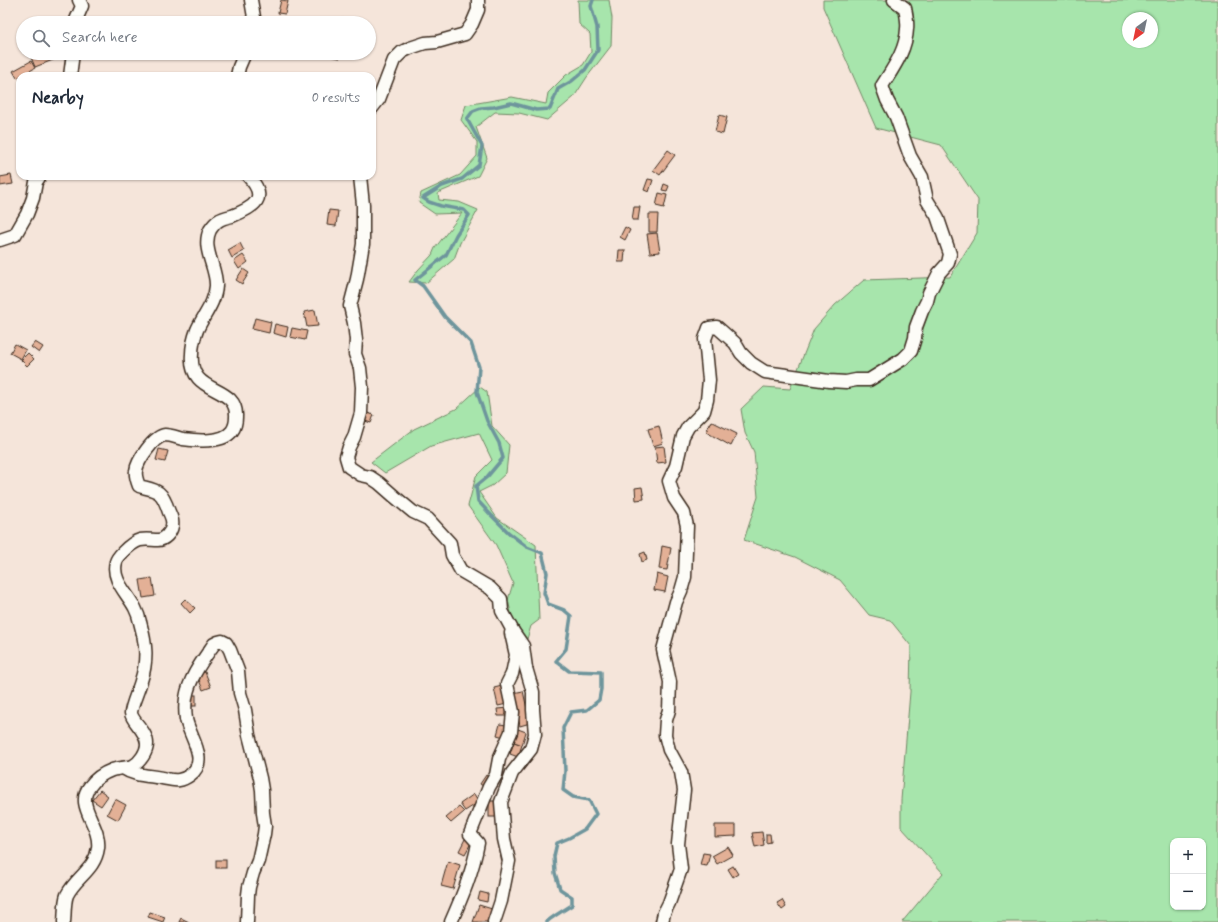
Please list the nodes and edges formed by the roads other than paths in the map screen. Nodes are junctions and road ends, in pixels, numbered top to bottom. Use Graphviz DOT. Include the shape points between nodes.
graph roads {
  1 [pos="80,0"];
  2 [pos="251,0"];
  3 [pos="478,0"];
  4 [pos="894,0"];
  5 [pos="78,16"];
  6 [pos="254,16"];
  7 [pos="72,60"];
  8 [pos="242,60"];
  9 [pos="71,72"];
  10 [pos="238,72"];
  11 [pos="376,103"];
  12 [pos="37,180"];
  13 [pos="251,180"];
  14 [pos="360,180"];
  15 [pos="0,240"];
  16 [pos="511,628"];
  17 [pos="124,768"];
  18 [pos="64,922"];
  19 [pos="247,922"];
  20 [pos="451,922"];
  21 [pos="494,922"];
  22 [pos="662,922"];
  1 -- 5 [label="street" via="82,6"];
  2 -- 6 [label="street"];
  3 -- 11 [label="street" via="478,10 465,34 425,43 402,52 394,60"];
  4 -- 22 [label="street" via="905,8 908,29 898,61 882,86 939,221 950,254 948,263 939,273 929,293 916,327 911,351 903,359 869,380 829,381 765,372 751,363 735,343 717,328 709,328 706,339 710,380 708,400 704,411 683,436 676,466 669,481 687,526 685,577 663,650 670,682 665,735 669,750 681,772 684,790 678,844 681,870"];
  7 -- 9 [label="street"];
  8 -- 10 [label="street"];
  12 -- 15 [label="street" via="27,214 15,235"];
  13 -- 17 [label="street" via="258,191 255,203 250,208 219,220 208,237 208,251 216,292 197,328 191,362 192,369 200,380 230,398 235,404 236,424 223,438 184,439 165,435 149,447 138,463 136,479 139,486 159,493 173,526 166,537 160,540 135,542 116,561 119,581 136,608 146,649 143,676 131,715 146,738 146,751 133,766"];
  14 -- 16 [label="street" via="363,244 350,306 356,340 355,354 362,387 361,413 346,457 349,467 380,483 413,512 428,519 450,543 452,555 461,571 490,588 501,600 502,611"];
  16 -- 20 [label="street" via="516,656 507,684 513,712 511,732 499,759 496,775 472,827 470,834 478,843 476,854 464,893"];
  16 -- 21 [label="street" via="523,646 533,692 535,734 531,749 512,773 501,802 509,861"];
  17 -- 18 [label="street" via="112,770 101,776 84,796 84,803 98,835 98,849 90,868 68,893"];
  17 -- 19 [label="street" via="144,776 177,780 182,780 193,773 197,765 198,752 186,719 188,689 192,677 214,644 222,641 226,643 238,671 240,693 260,778 265,826 264,839 249,887"];
}
